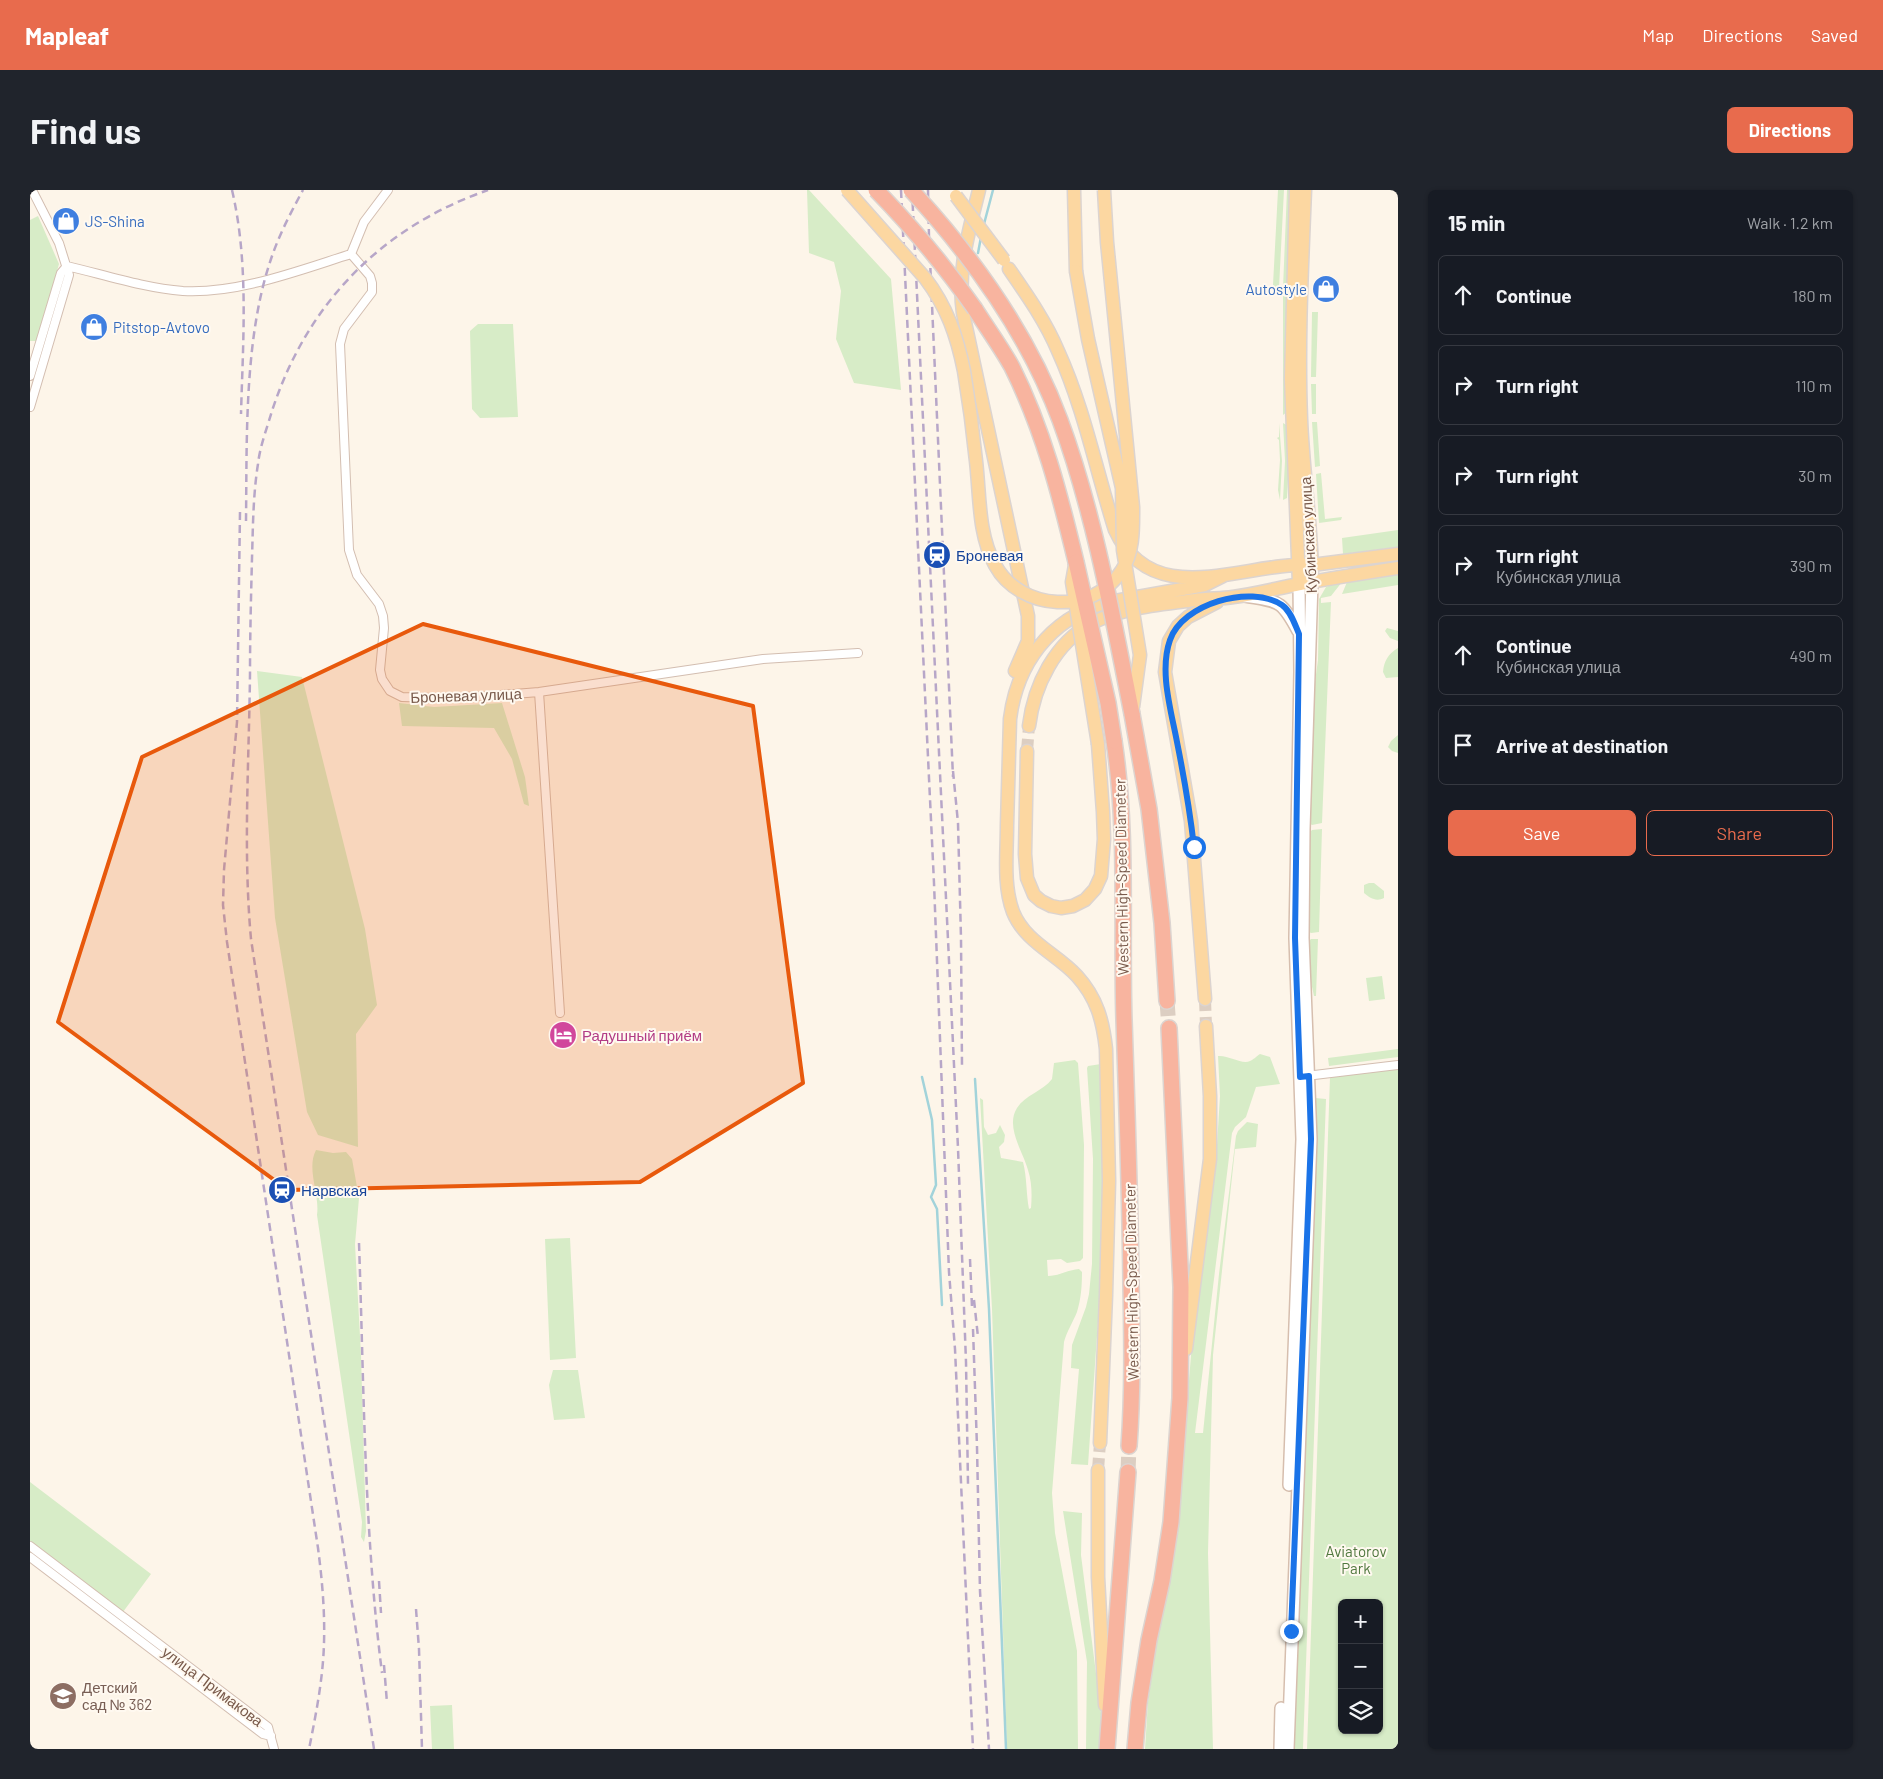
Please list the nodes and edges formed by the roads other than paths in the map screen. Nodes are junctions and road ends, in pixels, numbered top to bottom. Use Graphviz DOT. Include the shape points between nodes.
graph roads {
  1 [pos="32,190"];
  2 [pos="388,190"];
  3 [pos="847,190"];
  4 [pos="876,190"];
  5 [pos="911,190"];
  6 [pos="951,190"];
  7 [pos="979,190"];
  8 [pos="1074,190"];
  9 [pos="1104,190"];
  10 [pos="1296,190"];
  11 [pos="1305,190"];
  12 [pos="351,254"];
  13 [pos="67,266"];
  14 [pos="30,351"];
  15 [pos="32,368"];
  16 [pos="39,376"];
  17 [pos="30,407"];
  18 [pos="1398,554"];
  19 [pos="1076,562"];
  20 [pos="1298,564"];
  21 [pos="1312,565"];
  22 [pos="1398,568"];
  23 [pos="1222,576"];
  24 [pos="1312,582"];
  25 [pos="1299,584"];
  26 [pos="1243,596"];
  27 [pos="1224,599"];
  28 [pos="1299,634"];
  29 [pos="858,653"];
  30 [pos="540,692"];
  31 [pos="1132,714"];
  32 [pos="1028,726"];
  33 [pos="1028,751"];
  34 [pos="1007,856"];
  35 [pos="1205,999"];
  36 [pos="1167,1001"];
  37 [pos="560,1013"];
  38 [pos="1206,1026"];
  39 [pos="1169,1028"];
  40 [pos="1398,1065"];
  41 [pos="1304,1076"];
  42 [pos="1180,1398"];
  43 [pos="1100,1443"];
  44 [pos="1129,1446"];
  45 [pos="1098,1470"];
  46 [pos="1128,1472"];
  47 [pos="30,1546"];
  48 [pos="30,1557"];
  49 [pos="271,1736"];
  50 [pos="1107,1744"];
  51 [pos="274,1749"];
  52 [pos="1135,1749"];
  53 [pos="1280,1749"];
  54 [pos="1288,1749"];
  1 -- 13 [label="street"];
  2 -- 12 [label="street" via="364,222"];
  3 -- 9 [label="main road, bridge" via="925,278 950,321 964,371 983,526 990,556 1016,589 1038,600 1056,603 1080,600 1112,582 1122,570 1131,546 1132,498"];
  4 -- 19 [label="highway, Western High-Speed Diameter, bridge" via="950,273 1011,366 1039,427"];
  5 -- 31 [label="highway, Western High-Speed Diameter, bridge" via="969,257 993,292 1029,354 1060,420 1092,530"];
  6 -- 23 [label="main road, bridge" via="1006,264 1057,348 1083,417 1116,530 1131,556 1155,572 1170,576"];
  7 -- 34 [label="main road" via="963,259 962,304 1028,616 1028,641 1010,684 1006,706"];
  8 -- 31 [label="main road, bridge" via="1076,271 1122,488 1123,550 1140,655"];
  10 -- 20 [label="main road, Кубинская улица" via="1291,379"];
  11 -- 21 [label="main road, Кубинская улица" via="1300,381"];
  12 -- 13 [label="street" via="243,285 185,291"];
  12 -- 30 [label="street, Броневая улица" via="370,276 372,292 344,329 340,344 347,527 354,568 379,604 383,616 382,679 394,694 410,698"];
  13 -- 15 [label="street" via="61,273"];
  13 -- 16 [label="street" via="69,275"];
  14 -- 15 [label="street"];
  15 -- 16 [label="street"];
  16 -- 17 [label="street"];
  18 -- 21 [label="main road"];
  19 -- 33 [label="main road, bridge" via="1072,582 1098,744 1104,840 1101,876 1095,890 1073,906 1061,908 1042,902 1034,895 1027,878"];
  19 -- 44 [label="highway, Western High-Speed Diameter, bridge" via="1108,703 1120,782 1133,1399"];
  20 -- 21 [label="main road"];
  20 -- 23 [label="main road"];
  20 -- 25 [label="main road, Кубинская улица"];
  21 -- 24 [label="main road, Кубинская улица"];
  22 -- 24 [label="main road"];
  23 -- 34 [label="main road" via="1205,585 1118,599 1091,607 1067,619 1039,646 1018,680 1012,698"];
  24 -- 25 [label="main road"];
  24 -- 41 [label="main road, Кубинская улица" via="1302,938"];
  25 -- 26 [label="main road"];
  25 -- 28 [label="main road, Кубинская улица"];
  26 -- 27 [label="main road"];
  26 -- 28 [label="main road" via="1270,600 1284,607"];
  27 -- 32 [label="main road" via="1197,599 1127,611 1093,622 1080,630 1049,664 1034,699"];
  27 -- 35 [label="main road" via="1200,609 1178,626 1169,641 1166,672 1191,821"];
  28 -- 41 [label="main road, Кубинская улица" via="1295,938"];
  29 -- 30 [label="street, Броневая улица" via="763,659"];
  30 -- 37 [label="street"];
  31 -- 36 [label="highway, Western High-Speed Diameter" via="1149,809"];
  34 -- 43 [label="main road" via="1008,894 1013,913 1021,927 1076,975 1094,1000 1104,1028 1108,1073 1109,1181"];
  38 -- 42 [label="main road" via="1210,1159"];
  39 -- 42 [label="highway" via="1181,1287"];
  40 -- 41 [label="street"];
  41 -- 53 [label="main road, Кубинская улица"];
  41 -- 54 [label="main road, Кубинская улица" via="1311,1139"];
  42 -- 52 [label="highway" via="1171,1522 1145,1667"];
  45 -- 50 [label="main road" via="1098,1577"];
  46 -- 50 [label="highway"];
  47 -- 49 [label="street, улица Примакова" via="268,1727"];
  48 -- 49 [label="street, улица Примакова" via="263,1734"];
  49 -- 51 [label="street"];
}
